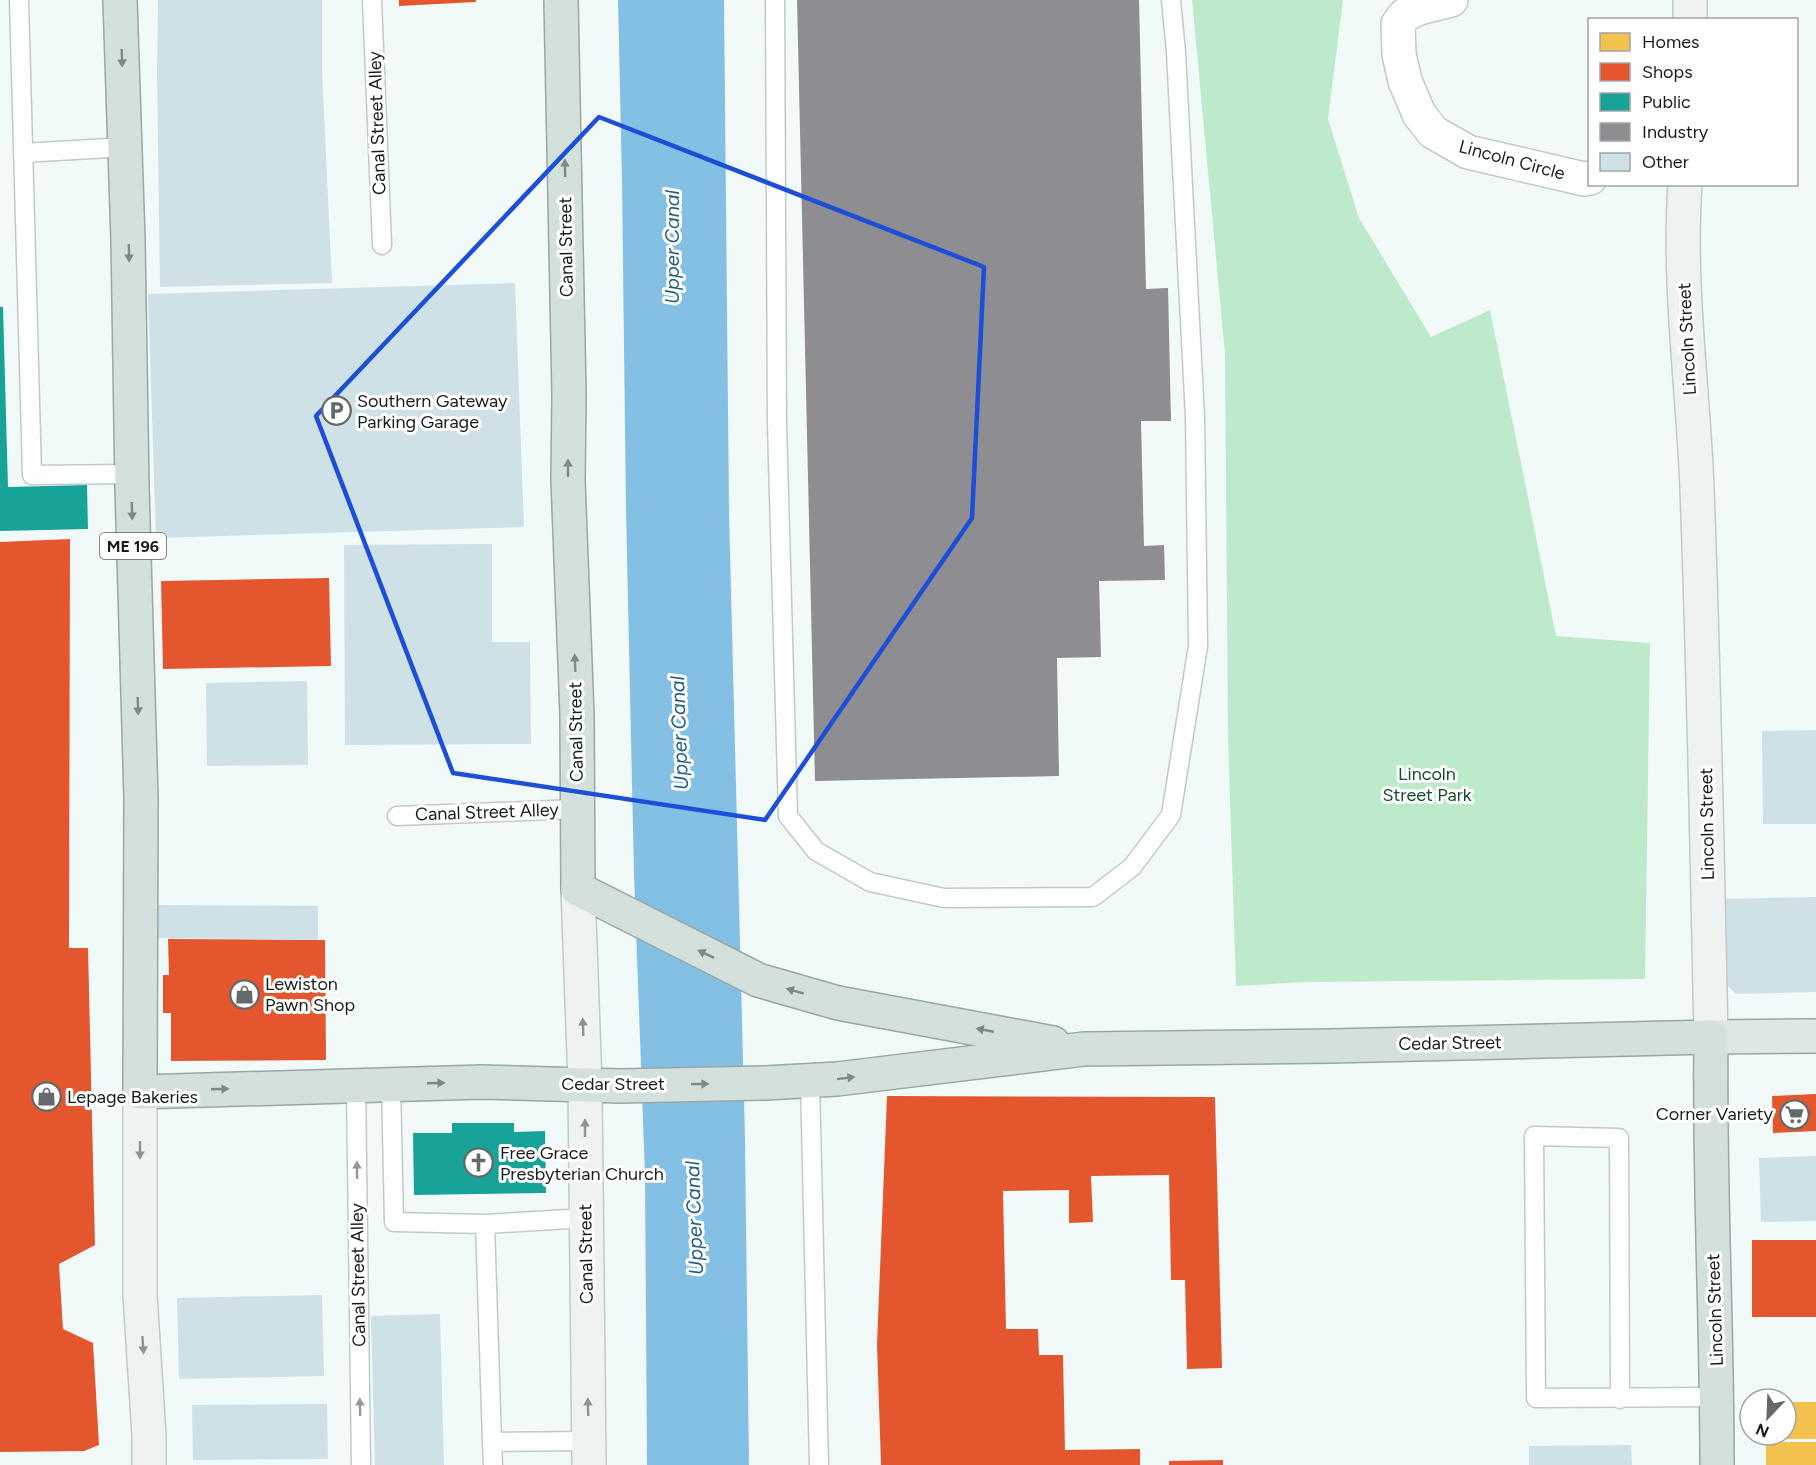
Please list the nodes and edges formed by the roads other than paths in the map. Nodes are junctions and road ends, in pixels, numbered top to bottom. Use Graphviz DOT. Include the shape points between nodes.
graph roads {
  1 [pos="19,0"];
  2 [pos="120,0"];
  3 [pos="561,0"];
  4 [pos="775,0"];
  5 [pos="1171,0"];
  6 [pos="1451,0"];
  7 [pos="1690,0"];
  8 [pos="372,8"];
  9 [pos="1690,18"];
  10 [pos="126,147"];
  11 [pos="23,153"];
  12 [pos="1588,178"];
  13 [pos="1685,186"];
  14 [pos="382,245"];
  15 [pos="131,474"];
  16 [pos="577,809"];
  17 [pos="397,816"];
  18 [pos="578,889"];
  19 [pos="1816,1035"];
  20 [pos="1711,1037"];
  21 [pos="1084,1049"];
  22 [pos="810,1081"];
  23 [pos="391,1085"];
  24 [pos="356,1086"];
  25 [pos="585,1086"];
  26 [pos="140,1092"];
  27 [pos="586,1218"];
  28 [pos="485,1224"];
  29 [pos="1717,1397"];
  30 [pos="1620,1399"];
  31 [pos="492,1442"];
  32 [pos="589,1453"];
  33 [pos="149,1465"];
  34 [pos="361,1465"];
  35 [pos="493,1465"];
  36 [pos="819,1465"];
  37 [pos="1717,1465"];
  1 -- 11 [label="lane"];
  2 -- 10 [label="highway, ME 196, one-way"];
  16 -- 3 [label="highway, Canal Street, one-way"];
  4 -- 5 [label="lane" via="777,424 788,816 816,851 870,882 944,898 1093,897 1132,867 1171,815 1198,646 1195,417"];
  6 -- 12 [label="street, Lincoln Circle" via="1419,8 1398,24 1405,81 1419,114 1433,132 1468,152"];
  7 -- 9 [label="main road"];
  8 -- 14 [label="lane, Canal Street Alley"];
  10 -- 11 [label="lane"];
  10 -- 15 [label="highway, ME 196, one-way"];
  11 -- 15 [label="lane" via="32,475"];
  13 -- 20 [label="main road, Lincoln Street" via="1685,324 1702,608"];
  15 -- 26 [label="highway, ME 196, one-way" via="141,798"];
  16 -- 17 [label="lane, Canal Street Alley"];
  16 -- 18 [label="highway, Canal Street"];
  21 -- 18 [label="highway, Cedar Street, one-way" via="838,1003 758,980"];
  25 -- 18 [label="main road, Canal Street, one-way"];
  19 -- 20 [label="main road, Cedar Street"];
  20 -- 21 [label="highway, Cedar Street"];
  20 -- 29 [label="highway, Lincoln Street"];
  22 -- 21 [label="highway, Cedar Street, one-way"];
  25 -- 22 [label="highway, Cedar Street, one-way"];
  22 -- 36 [label="lane"];
  23 -- 24 [label="highway, Cedar Street"];
  23 -- 25 [label="highway, Cedar Street, one-way" via="482,1082"];
  23 -- 28 [label="lane" via="393,1222"];
  26 -- 24 [label="highway, Cedar Street, one-way"];
  34 -- 24 [label="lane, Canal Street Alley, one-way"];
  27 -- 25 [label="main road, Canal Street, one-way"];
  26 -- 33 [label="main road, ME 196, one-way" via="140,1295"];
  27 -- 28 [label="lane"];
  32 -- 27 [label="main road, Canal Street, one-way"];
  28 -- 31 [label="lane"];
  29 -- 30 [label="lane"];
  29 -- 37 [label="highway, Lincoln Street"];
  30 -- 30 [label="lane" via="1536,1398 1534,1136 1619,1138"];
  31 -- 32 [label="lane"];
  31 -- 35 [label="lane"];
}
